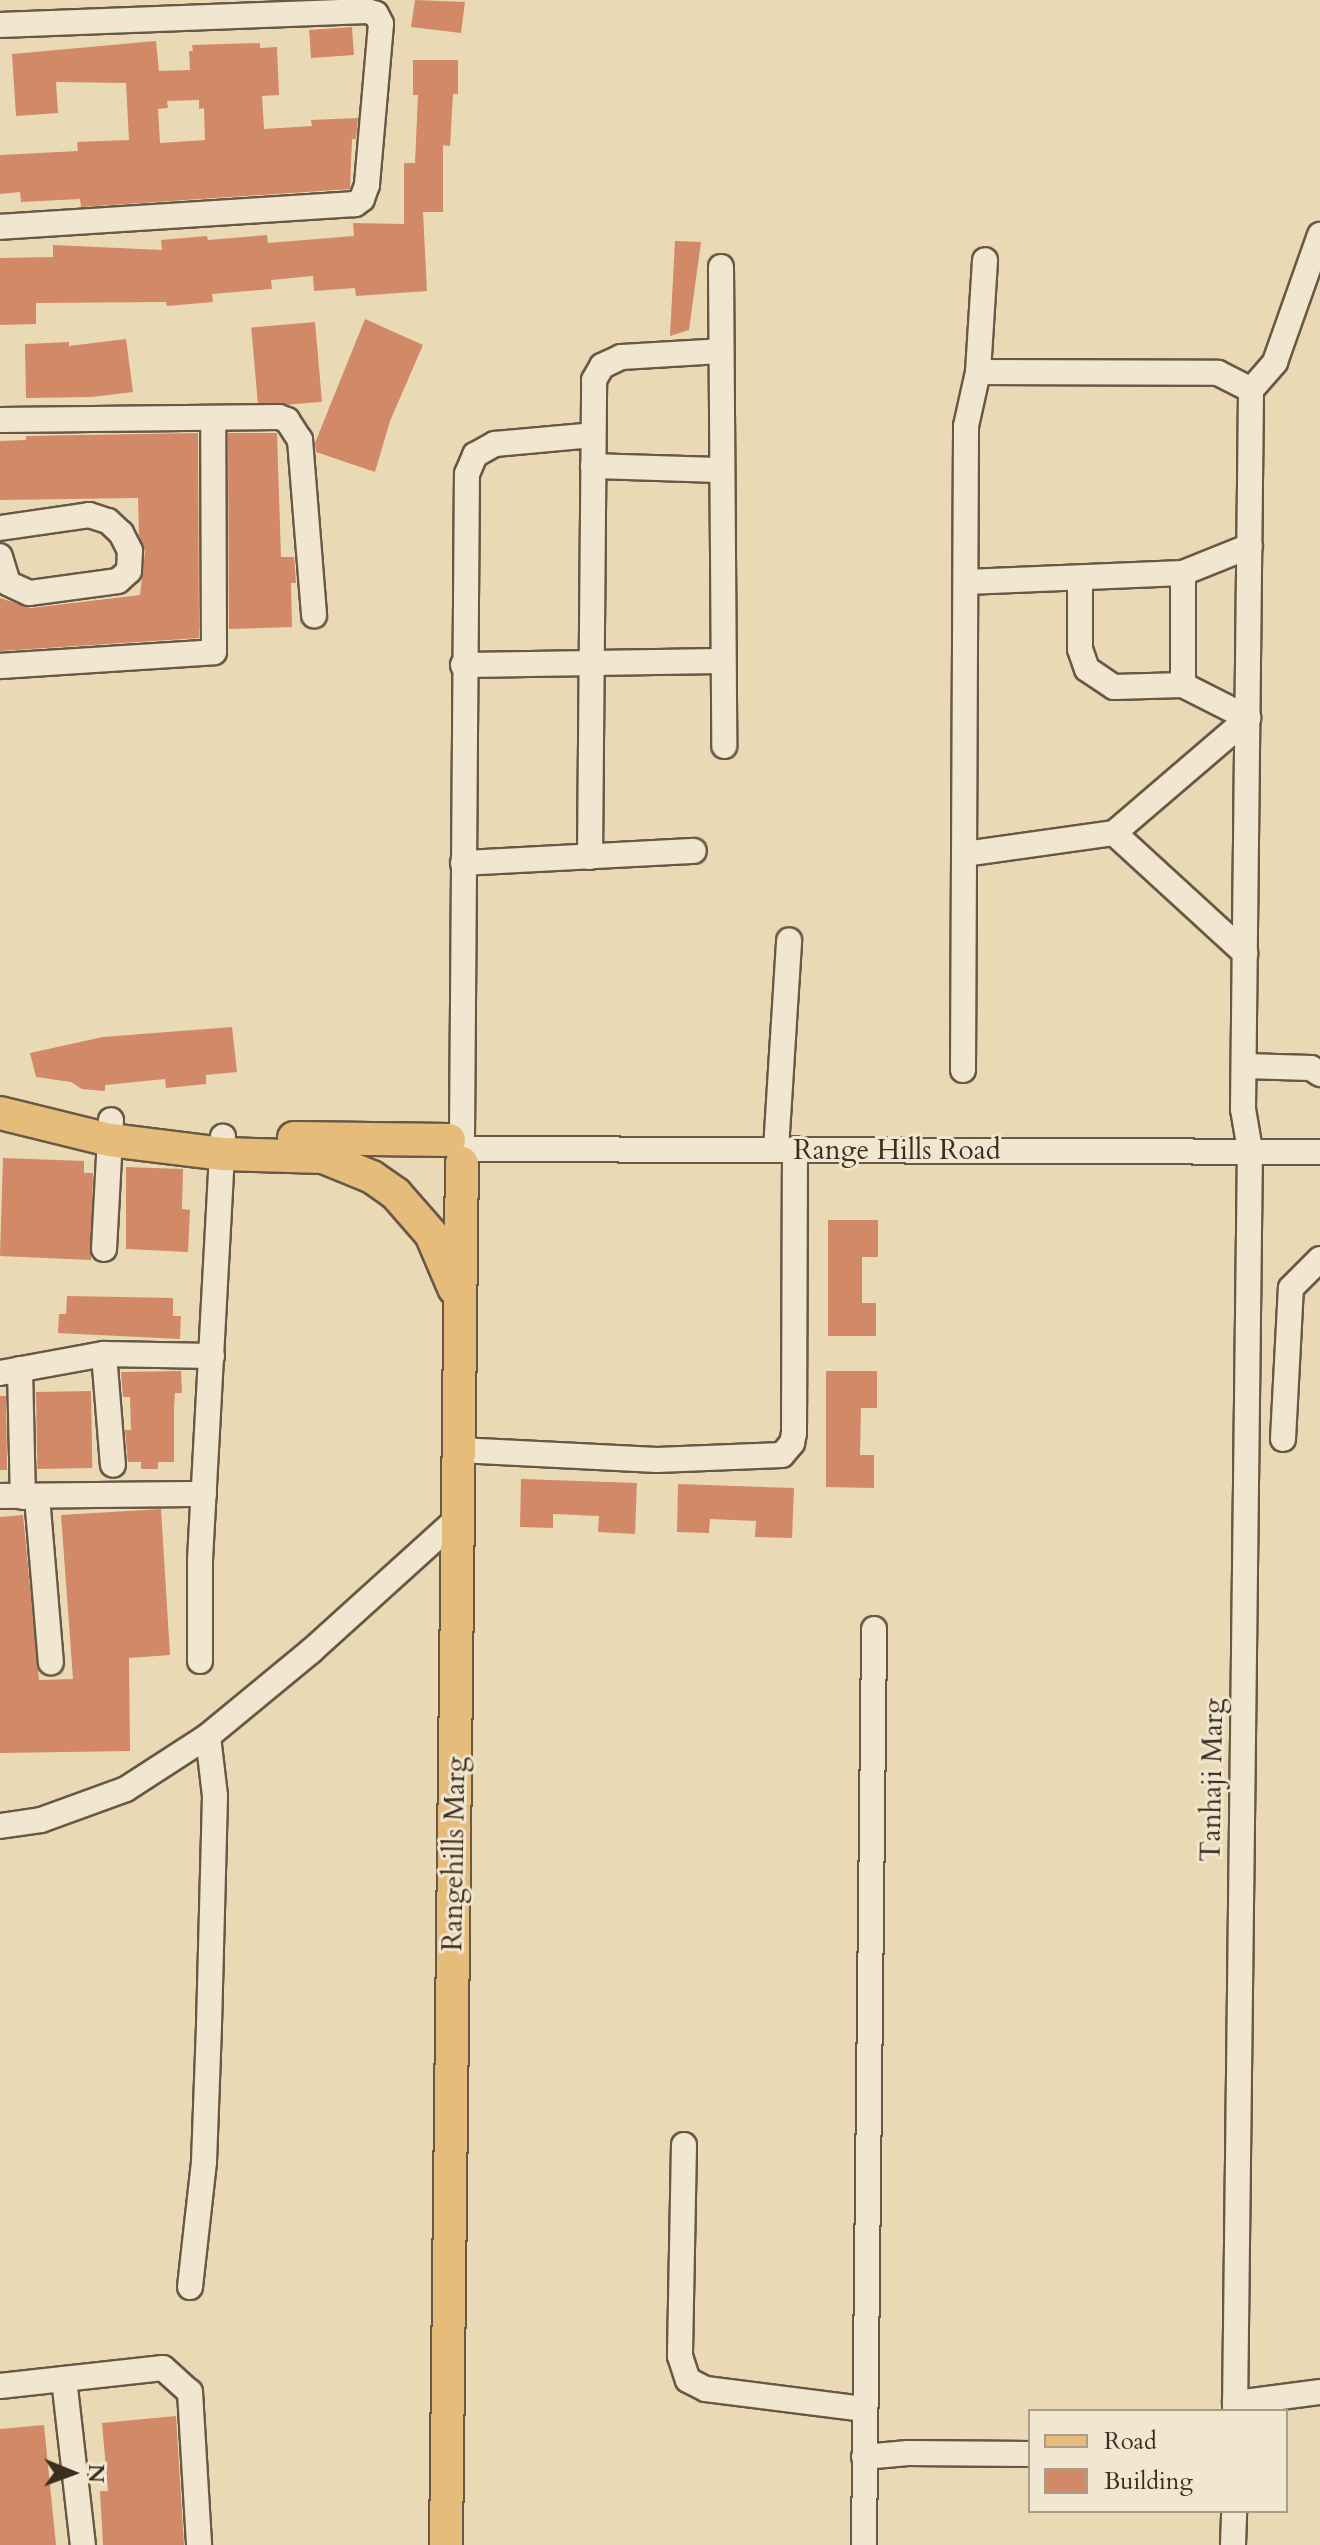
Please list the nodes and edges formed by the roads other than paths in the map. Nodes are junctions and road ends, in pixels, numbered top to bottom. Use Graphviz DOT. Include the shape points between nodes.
graph roads {
  1 [pos="142,10"];
  2 [pos="0,25"];
  3 [pos="0,227"];
  4 [pos="1320,235"];
  5 [pos="985,260"];
  6 [pos="721,267"];
  7 [pos="721,351"];
  8 [pos="978,372"];
  9 [pos="1251,390"];
  10 [pos="213,418"];
  11 [pos="0,420"];
  12 [pos="593,435"];
  13 [pos="593,466"];
  14 [pos="722,470"];
  15 [pos="0,528"];
  16 [pos="1250,546"];
  17 [pos="0,556"];
  18 [pos="1183,573"];
  19 [pos="1080,578"];
  20 [pos="966,582"];
  21 [pos="314,615"];
  22 [pos="723,661"];
  23 [pos="592,663"];
  24 [pos="463,665"];
  25 [pos="0,666"];
  26 [pos="1183,685"];
  27 [pos="1248,718"];
  28 [pos="724,746"];
  29 [pos="1114,833"];
  30 [pos="694,851"];
  31 [pos="965,854"];
  32 [pos="590,857"];
  33 [pos="463,863"];
  34 [pos="789,940"];
  35 [pos="1245,953"];
  36 [pos="1244,1066"];
  37 [pos="963,1070"];
  38 [pos="1320,1074"];
  39 [pos="0,1092"];
  40 [pos="0,1113"];
  41 [pos="110,1130"];
  42 [pos="222,1146"];
  43 [pos="459,1149"];
  44 [pos="786,1149"];
  45 [pos="1250,1150"];
  46 [pos="1320,1152"];
  47 [pos="323,1157"];
  48 [pos="104,1249"];
  49 [pos="1320,1259"];
  50 [pos="460,1306"];
  51 [pos="104,1354"];
  52 [pos="212,1356"];
  53 [pos="10,1371"];
  54 [pos="1283,1439"];
  55 [pos="459,1450"];
  56 [pos="113,1465"];
  57 [pos="204,1494"];
  58 [pos="20,1497"];
  59 [pos="458,1518"];
  60 [pos="874,1629"];
  61 [pos="200,1661"];
  62 [pos="51,1662"];
  63 [pos="208,1736"];
  64 [pos="0,1826"];
  65 [pos="684,2145"];
  66 [pos="190,2287"];
  67 [pos="64,2379"];
  68 [pos="0,2386"];
  69 [pos="1320,2392"];
  70 [pos="1235,2407"];
  71 [pos="865,2409"];
  72 [pos="1028,2454"];
  73 [pos="864,2457"];
  74 [pos="1234,2513"];
  75 [pos="83,2545"];
  76 [pos="199,2545"];
  77 [pos="446,2545"];
  78 [pos="864,2545"];
  79 [pos="1233,2545"];
  1 -- 2 [label="street"];
  1 -- 3 [label="street" via="376,14 381,24 362,199 348,206"];
  4 -- 9 [label="street" via="1275,362"];
  5 -- 8 [label="street"];
  6 -- 7 [label="street"];
  7 -- 12 [label="street" via="611,360 594,380"];
  7 -- 14 [label="street"];
  8 -- 9 [label="street" via="1218,373"];
  8 -- 20 [label="street" via="966,426"];
  9 -- 16 [label="street, Tanhaji Marg"];
  10 -- 11 [label="street"];
  10 -- 21 [label="street" via="279,417 297,431"];
  10 -- 25 [label="street" via="214,652"];
  12 -- 13 [label="street"];
  12 -- 24 [label="street" via="495,444 470,463"];
  13 -- 14 [label="street"];
  13 -- 23 [label="street"];
  14 -- 22 [label="street"];
  15 -- 17 [label="street" via="89,515 108,521 130,551 129,571 118,581 29,593 8,583"];
  16 -- 18 [label="street"];
  16 -- 27 [label="street, Tanhaji Marg"];
  18 -- 19 [label="street"];
  18 -- 26 [label="street"];
  19 -- 20 [label="street"];
  19 -- 26 [label="street" via="1080,649 1087,669 1114,687"];
  20 -- 31 [label="street"];
  22 -- 23 [label="street"];
  22 -- 28 [label="street"];
  23 -- 24 [label="street"];
  23 -- 32 [label="street"];
  24 -- 33 [label="street"];
  26 -- 27 [label="street"];
  27 -- 29 [label="street"];
  27 -- 35 [label="street, Tanhaji Marg"];
  29 -- 31 [label="street"];
  29 -- 35 [label="street"];
  30 -- 32 [label="street"];
  31 -- 37 [label="street"];
  32 -- 33 [label="street"];
  33 -- 43 [label="street"];
  34 -- 44 [label="street"];
  35 -- 36 [label="street, Tanhaji Marg"];
  36 -- 38 [label="street" via="1311,1068"];
  36 -- 45 [label="street, Tanhaji Marg" via="1243,1109"];
  39 -- 41 [label="main road"];
  40 -- 41 [label="main road"];
  41 -- 42 [label="main road"];
  41 -- 48 [label="street"];
  42 -- 43 [label="main road" via="278,1138"];
  42 -- 47 [label="main road, Range Hills Road"];
  42 -- 52 [label="street"];
  43 -- 44 [label="street, Range Hills Road"];
  43 -- 47 [label="main road, Range Hills Road"];
  43 -- 50 [label="main road, Rangehills Marg"];
  44 -- 45 [label="street, Range Hills Road"];
  44 -- 55 [label="street" via="794,1433 782,1455 657,1460"];
  45 -- 46 [label="street, Range Hills Road"];
  45 -- 70 [label="street, Tanhaji Marg"];
  47 -- 50 [label="main road" via="372,1177 419,1217 440,1250"];
  49 -- 54 [label="street" via="1291,1288"];
  50 -- 55 [label="main road, Rangehills Marg"];
  51 -- 52 [label="street"];
  51 -- 53 [label="street"];
  51 -- 56 [label="street"];
  52 -- 57 [label="street"];
  53 -- 58 [label="street"];
  55 -- 59 [label="main road, Rangehills Marg"];
  57 -- 58 [label="street"];
  57 -- 61 [label="street"];
  58 -- 62 [label="street"];
  59 -- 63 [label="street"];
  59 -- 77 [label="main road, Rangehills Marg"];
  60 -- 71 [label="street"];
  63 -- 64 [label="street" via="126,1789 41,1820"];
  63 -- 66 [label="street" via="215,1796 209,2025 204,2162"];
  65 -- 71 [label="street" via="680,2356 688,2380 706,2389"];
  67 -- 68 [label="street"];
  67 -- 75 [label="street"];
  67 -- 76 [label="street" via="163,2368 190,2392"];
  69 -- 70 [label="street"];
  71 -- 73 [label="street"];
  72 -- 73 [label="street"];
  73 -- 78 [label="street"];
  74 -- 79 [label="street"];
}
